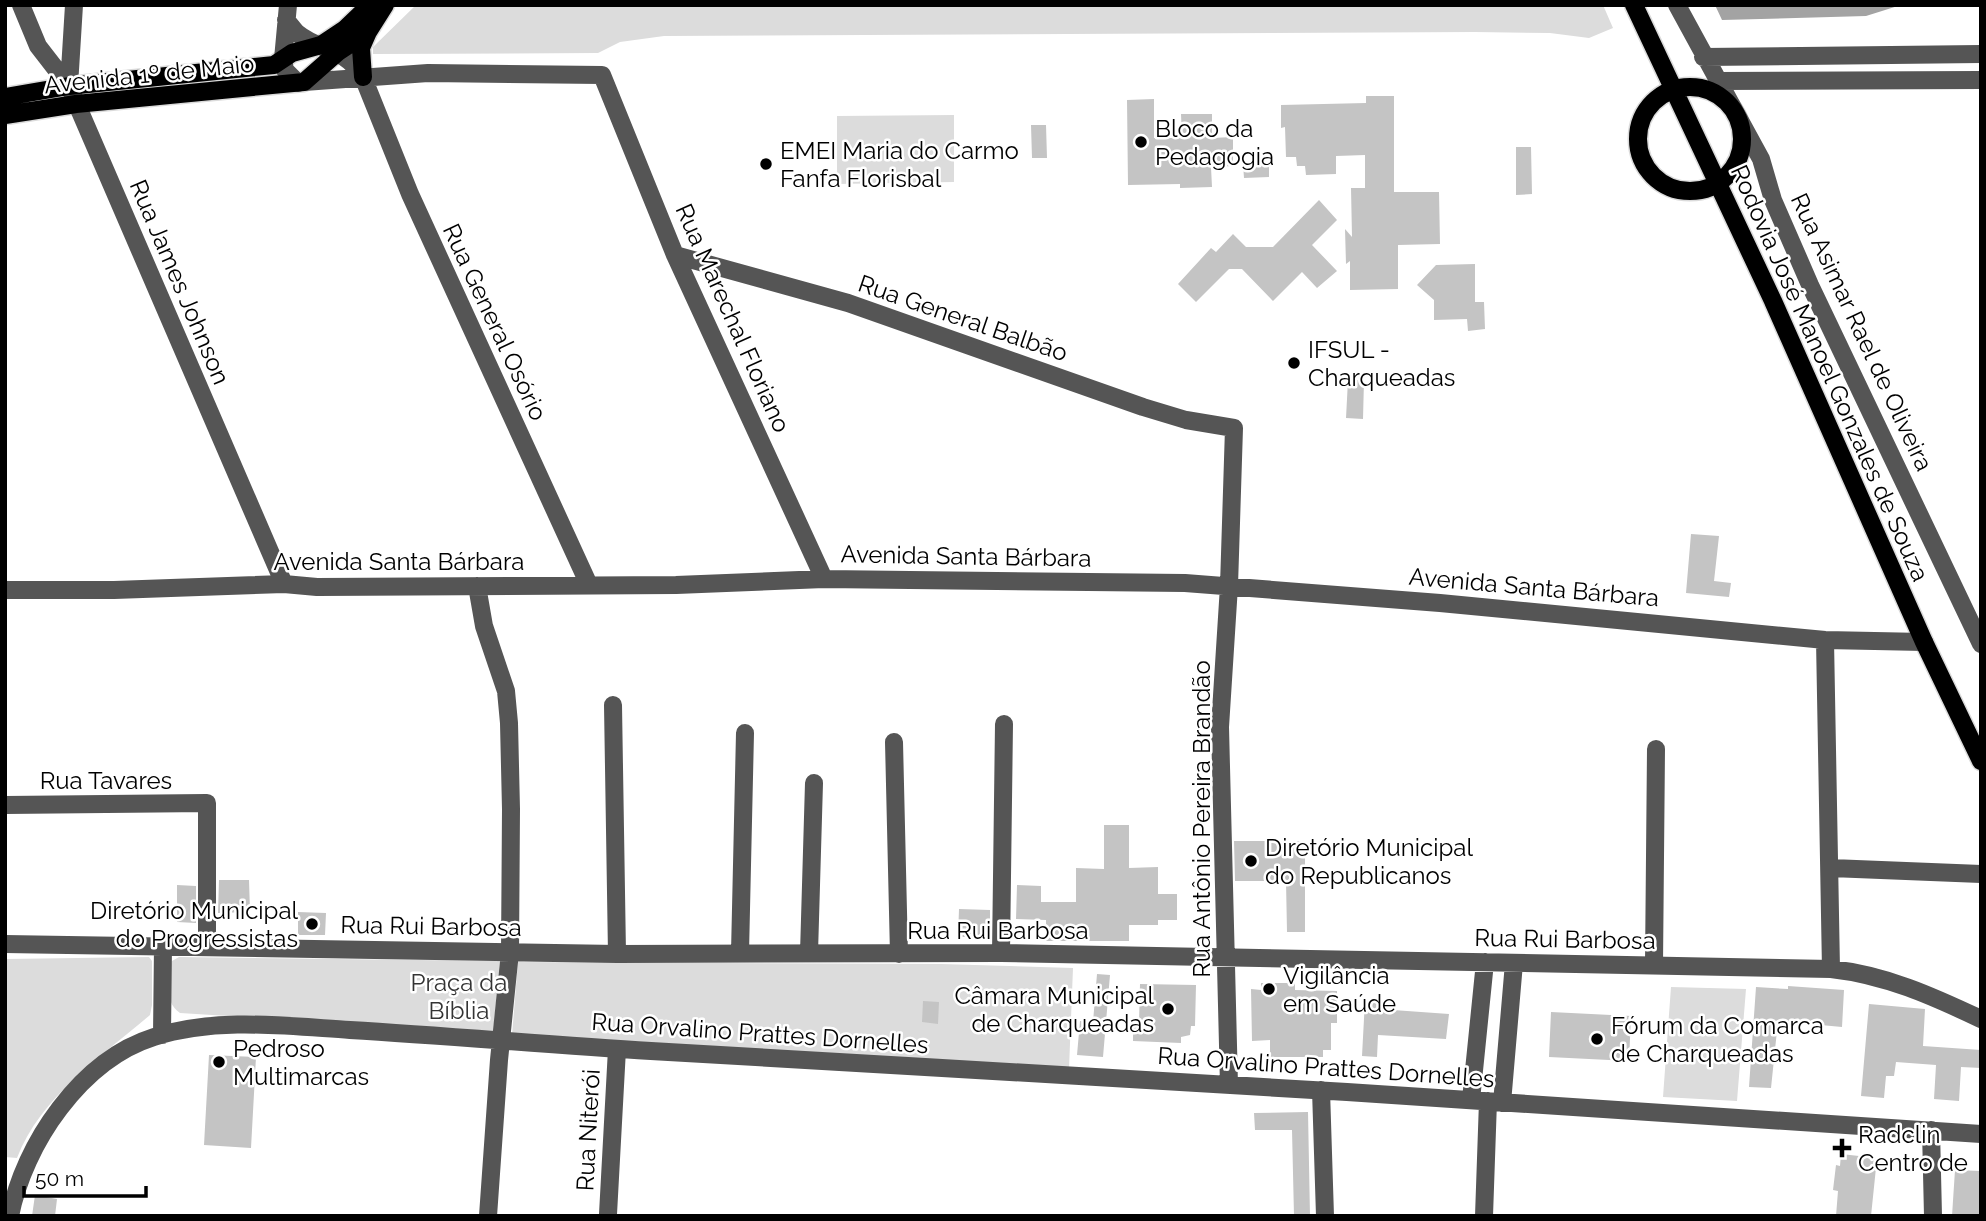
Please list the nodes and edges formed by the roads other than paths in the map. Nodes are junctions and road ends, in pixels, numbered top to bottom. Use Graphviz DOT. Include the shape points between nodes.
graph roads {
  1 [pos="21,5"];
  2 [pos="74,5"];
  3 [pos="370,5"];
  4 [pos="386,5"];
  5 [pos="1634,5"];
  6 [pos="1677,5"];
  7 [pos="287,13"];
  8 [pos="368,32"];
  9 [pos="321,45"];
  10 [pos="72,48"];
  11 [pos="338,52"];
  12 [pos="1981,54"];
  13 [pos="44,55"];
  14 [pos="1703,57"];
  15 [pos="283,59"];
  16 [pos="602,75"];
  17 [pos="363,77"];
  18 [pos="1981,80"];
  19 [pos="1718,81"];
  20 [pos="301,83"];
  21 [pos="69,86"];
  22 [pos="1672,89"];
  23 [pos="5,97"];
  24 [pos="76,104"];
  25 [pos="1735,113"];
  26 [pos="5,115"];
  27 [pos="1718,183"];
  28 [pos="675,255"];
  29 [pos="1234,428"];
  30 [pos="824,579"];
  31 [pos="284,584"];
  32 [pos="589,585"];
  33 [pos="477,586"];
  34 [pos="1229,586"];
  35 [pos="5,590"];
  36 [pos="1962,607"];
  37 [pos="1981,617"];
  38 [pos="1825,640"];
  39 [pos="1924,642"];
  40 [pos="1981,644"];
  41 [pos="613,705"];
  42 [pos="1004,724"];
  43 [pos="745,733"];
  44 [pos="894,742"];
  45 [pos="1656,749"];
  46 [pos="1981,761"];
  47 [pos="814,783"];
  48 [pos="5,805"];
  49 [pos="1831,868"];
  50 [pos="1981,874"];
  51 [pos="5,944"];
  52 [pos="163,946"];
  53 [pos="207,947"];
  54 [pos="510,952"];
  55 [pos="740,953"];
  56 [pos="809,953"];
  57 [pos="1001,953"];
  58 [pos="617,954"];
  59 [pos="899,954"];
  60 [pos="1226,958"];
  61 [pos="1485,962"];
  62 [pos="1514,962"];
  63 [pos="1654,965"];
  64 [pos="1831,969"];
  65 [pos="1981,1019"];
  66 [pos="162,1035"];
  67 [pos="501,1041"];
  68 [pos="617,1049"];
  69 [pos="1229,1085"];
  70 [pos="1321,1090"];
  71 [pos="1487,1102"];
  72 [pos="1931,1130"];
  73 [pos="1981,1134"];
  74 [pos="608,1214"];
  75 [pos="10,1216"];
  76 [pos="488,1216"];
  77 [pos="1325,1216"];
  78 [pos="1483,1216"];
  79 [pos="1933,1216"];
  1 -- 13 [label="street, Rua James Johnson"];
  2 -- 10 [label="street"];
  3 -- 9 [label="main road, Avenida 1º de Maio"];
  4 -- 8 [label="main road"];
  5 -- 22 [label="main road, Rodovia José Manoel Gonzales de Souza"];
  6 -- 14 [label="street, Rua Asimar Rael de Oliveira"];
  7 -- 9 [label="street" via="298,34"];
  7 -- 15 [label="street"];
  8 -- 11 [label="main road"];
  8 -- 17 [label="main road" via="361,48"];
  9 -- 11 [label="street"];
  9 -- 15 [label="main road, Avenida 1º de Maio"];
  10 -- 13 [label="street" via="62,59"];
  10 -- 21 [label="street"];
  11 -- 17 [label="street"];
  11 -- 20 [label="main road"];
  12 -- 14 [label="street"];
  13 -- 21 [label="street, Rua James Johnson"];
  14 -- 19 [label="street, Rua Asimar Rael de Oliveira"];
  15 -- 20 [label="street, Avenida 1º de Maio" via="285,70"];
  15 -- 21 [label="main road, Avenida 1º de Maio" via="274,65"];
  16 -- 17 [label="street, Avenida 1º de Maio" via="450,72"];
  16 -- 28 [label="street, Rua Marechal Floriano"];
  17 -- 20 [label="street, Avenida 1º de Maio"];
  17 -- 32 [label="street, Rua General Osório" via="410,194"];
  18 -- 19 [label="street"];
  19 -- 25 [label="street, Rua Asimar Rael de Oliveira"];
  20 -- 24 [label="main road, Avenida 1º de Maio"];
  21 -- 23 [label="main road, Avenida 1º de Maio"];
  21 -- 24 [label="street, Rua James Johnson"];
  22 -- 25 [label="main road" via="1694,86 1709,90"];
  22 -- 27 [label="main road, Rodovia José Manoel Gonzales de Souza"];
  22 -- 27 [label="main road" via="1659,96 1639,124 1641,158 1663,184 1679,190"];
  24 -- 26 [label="main road, Avenida 1º de Maio"];
  24 -- 31 [label="street, Rua James Johnson"];
  25 -- 27 [label="main road" via="1741,147 1732,169"];
  25 -- 36 [label="street, Rua Asimar Rael de Oliveira" via="1761,159 1783,224"];
  27 -- 39 [label="main road, Rodovia José Manoel Gonzales de Souza"];
  28 -- 29 [label="street, Rua General Balbão" via="848,303 1143,407"];
  28 -- 30 [label="street, Rua Marechal Floriano"];
  29 -- 34 [label="street, Rua Antônio Pereira Brandão"];
  30 -- 32 [label="street, Avenida Santa Bárbara"];
  30 -- 34 [label="street, Avenida Santa Bárbara"];
  31 -- 33 [label="street, Avenida Santa Bárbara"];
  31 -- 35 [label="street, Avenida Santa Bárbara"];
  32 -- 33 [label="street, Avenida Santa Bárbara"];
  33 -- 54 [label="street" via="484,626 506,691 509,723"];
  34 -- 38 [label="street, Avenida Santa Bárbara"];
  34 -- 60 [label="street, Rua Antônio Pereira Brandão" via="1220,727"];
  36 -- 37 [label="street"];
  36 -- 40 [label="street, Rua Asimar Rael de Oliveira"];
  38 -- 39 [label="street, Avenida Santa Bárbara"];
  38 -- 49 [label="street"];
  39 -- 46 [label="main road, Rodovia José Manoel Gonzales de Souza"];
  41 -- 58 [label="street"];
  42 -- 57 [label="street"];
  43 -- 55 [label="street"];
  44 -- 59 [label="street"];
  45 -- 63 [label="street"];
  47 -- 56 [label="street"];
  48 -- 53 [label="street, Rua Tavares" via="207,803"];
  49 -- 50 [label="street"];
  49 -- 64 [label="street"];
  51 -- 52 [label="street, Rua Rui Barbosa"];
  52 -- 53 [label="street, Rua Rui Barbosa"];
  52 -- 66 [label="street"];
  53 -- 54 [label="street, Rua Rui Barbosa"];
  54 -- 58 [label="street, Rua Rui Barbosa"];
  54 -- 67 [label="street"];
  55 -- 56 [label="street, Rua Rui Barbosa"];
  55 -- 58 [label="street, Rua Rui Barbosa"];
  56 -- 59 [label="street, Rua Rui Barbosa"];
  57 -- 59 [label="street, Rua Rui Barbosa"];
  57 -- 60 [label="street, Rua Rui Barbosa"];
  60 -- 61 [label="street, Rua Rui Barbosa"];
  60 -- 69 [label="street, Rua Antônio Pereira Brandão"];
  61 -- 62 [label="street, Rua Rui Barbosa"];
  61 -- 71 [label="street"];
  62 -- 63 [label="street, Rua Rui Barbosa"];
  62 -- 71 [label="street"];
  63 -- 64 [label="street, Rua Rui Barbosa"];
  64 -- 65 [label="street, Rua Rui Barbosa" via="1894,981"];
  66 -- 67 [label="street, Rua Orvalino Prattes Dornelles" via="217,1025"];
  66 -- 75 [label="street, Rua Orvalino Prattes Dornelles" via="129,1049 72,1093 25,1164"];
  67 -- 68 [label="street, Rua Orvalino Prattes Dornelles"];
  67 -- 76 [label="street"];
  68 -- 69 [label="street, Rua Orvalino Prattes Dornelles"];
  68 -- 74 [label="street, Rua Niterói"];
  69 -- 70 [label="street, Rua Orvalino Prattes Dornelles"];
  70 -- 71 [label="street, Rua Orvalino Prattes Dornelles"];
  70 -- 77 [label="street"];
  71 -- 72 [label="street, Rua Orvalino Prattes Dornelles"];
  71 -- 78 [label="street"];
  72 -- 73 [label="street, Rua Orvalino Prattes Dornelles"];
  72 -- 79 [label="street"];
}
